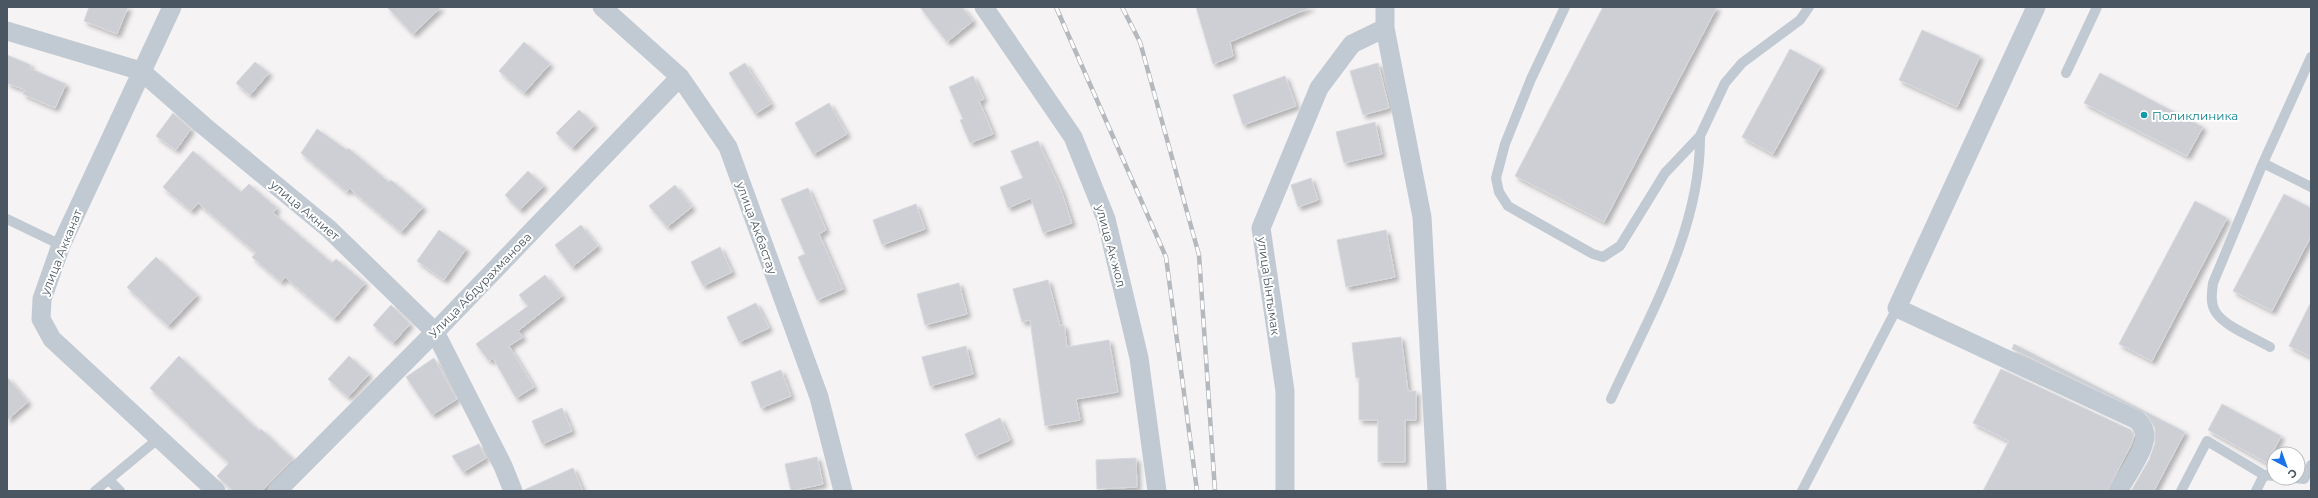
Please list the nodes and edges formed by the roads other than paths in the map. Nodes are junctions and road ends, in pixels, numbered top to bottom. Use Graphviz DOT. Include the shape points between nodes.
graph roads {
  1 [pos="172,7"];
  2 [pos="602,7"];
  3 [pos="984,7"];
  4 [pos="1385,7"];
  5 [pos="1565,7"];
  6 [pos="1809,7"];
  7 [pos="2036,7"];
  8 [pos="2097,7"];
  9 [pos="1385,28"];
  10 [pos="7,31"];
  11 [pos="2311,57"];
  12 [pos="142,71"];
  13 [pos="2066,73"];
  14 [pos="680,77"];
  15 [pos="1700,136"];
  16 [pos="2263,163"];
  17 [pos="2311,187"];
  18 [pos="7,219"];
  19 [pos="61,245"];
  20 [pos="1897,308"];
  21 [pos="435,332"];
  22 [pos="2270,347"];
  23 [pos="1611,399"];
  24 [pos="159,438"];
  25 [pos="2311,466"];
  26 [pos="2266,474"];
  27 [pos="2306,475"];
  28 [pos="2266,479"];
  29 [pos="109,480"];
  30 [pos="95,491"];
  31 [pos="120,491"];
  32 [pos="216,491"];
  33 [pos="277,491"];
  34 [pos="513,491"];
  35 [pos="843,491"];
  36 [pos="1157,491"];
  37 [pos="1285,491"];
  38 [pos="1437,491"];
  39 [pos="1802,491"];
  40 [pos="2118,491"];
  41 [pos="2181,491"];
  42 [pos="2256,491"];
  1 -- 12 [label="street, улица Акканат"];
  2 -- 14 [label="street, улица Акбастау"];
  3 -- 36 [label="street, улица Ак жол" via="1073,136 1106,219 1140,358"];
  4 -- 9 [label="street"];
  5 -- 15 [label="lane" via="1531,79 1505,144 1496,178 1499,192 1508,206 1593,254 1603,257 1620,246 1665,173"];
  6 -- 15 [label="lane" via="1800,20 1747,59 1725,83"];
  7 -- 20 [label="street"];
  8 -- 13 [label="lane"];
  9 -- 37 [label="street, улица Ынтымак" via="1352,44 1319,88 1261,228 1285,391"];
  9 -- 38 [label="street" via="1422,217"];
  10 -- 12 [label="street, улица Акниет"];
  11 -- 16 [label="lane"];
  12 -- 19 [label="street, улица Акканат"];
  12 -- 21 [label="street, улица Акниет" via="329,229"];
  14 -- 21 [label="street, Улица Абдурахманова"];
  14 -- 35 [label="street, улица Акбастау" via="728,147 819,397"];
  15 -- 23 [label="lane" via="1700,163 1690,216 1669,272"];
  16 -- 17 [label="lane"];
  16 -- 22 [label="lane" via="2213,283 2212,299 2214,310 2222,320"];
  18 -- 19 [label="lane"];
  19 -- 24 [label="street, улица Акканат" via="42,299 41,319 52,339"];
  20 -- 39 [label="lane"];
  20 -- 40 [label="street" via="2137,420 2143,426 2146,435 2138,456"];
  21 -- 33 [label="street, Улица Абдурахманова"];
  21 -- 34 [label="street, улица Акниет" via="503,466"];
  24 -- 29 [label="lane"];
  24 -- 32 [label="street, улица Акканат"];
  25 -- 27 [label="lane"];
  26 -- 41 [label="lane" via="2207,441"];
  28 -- 42 [label="lane"];
  29 -- 30 [label="lane"];
  29 -- 31 [label="lane"];
}
